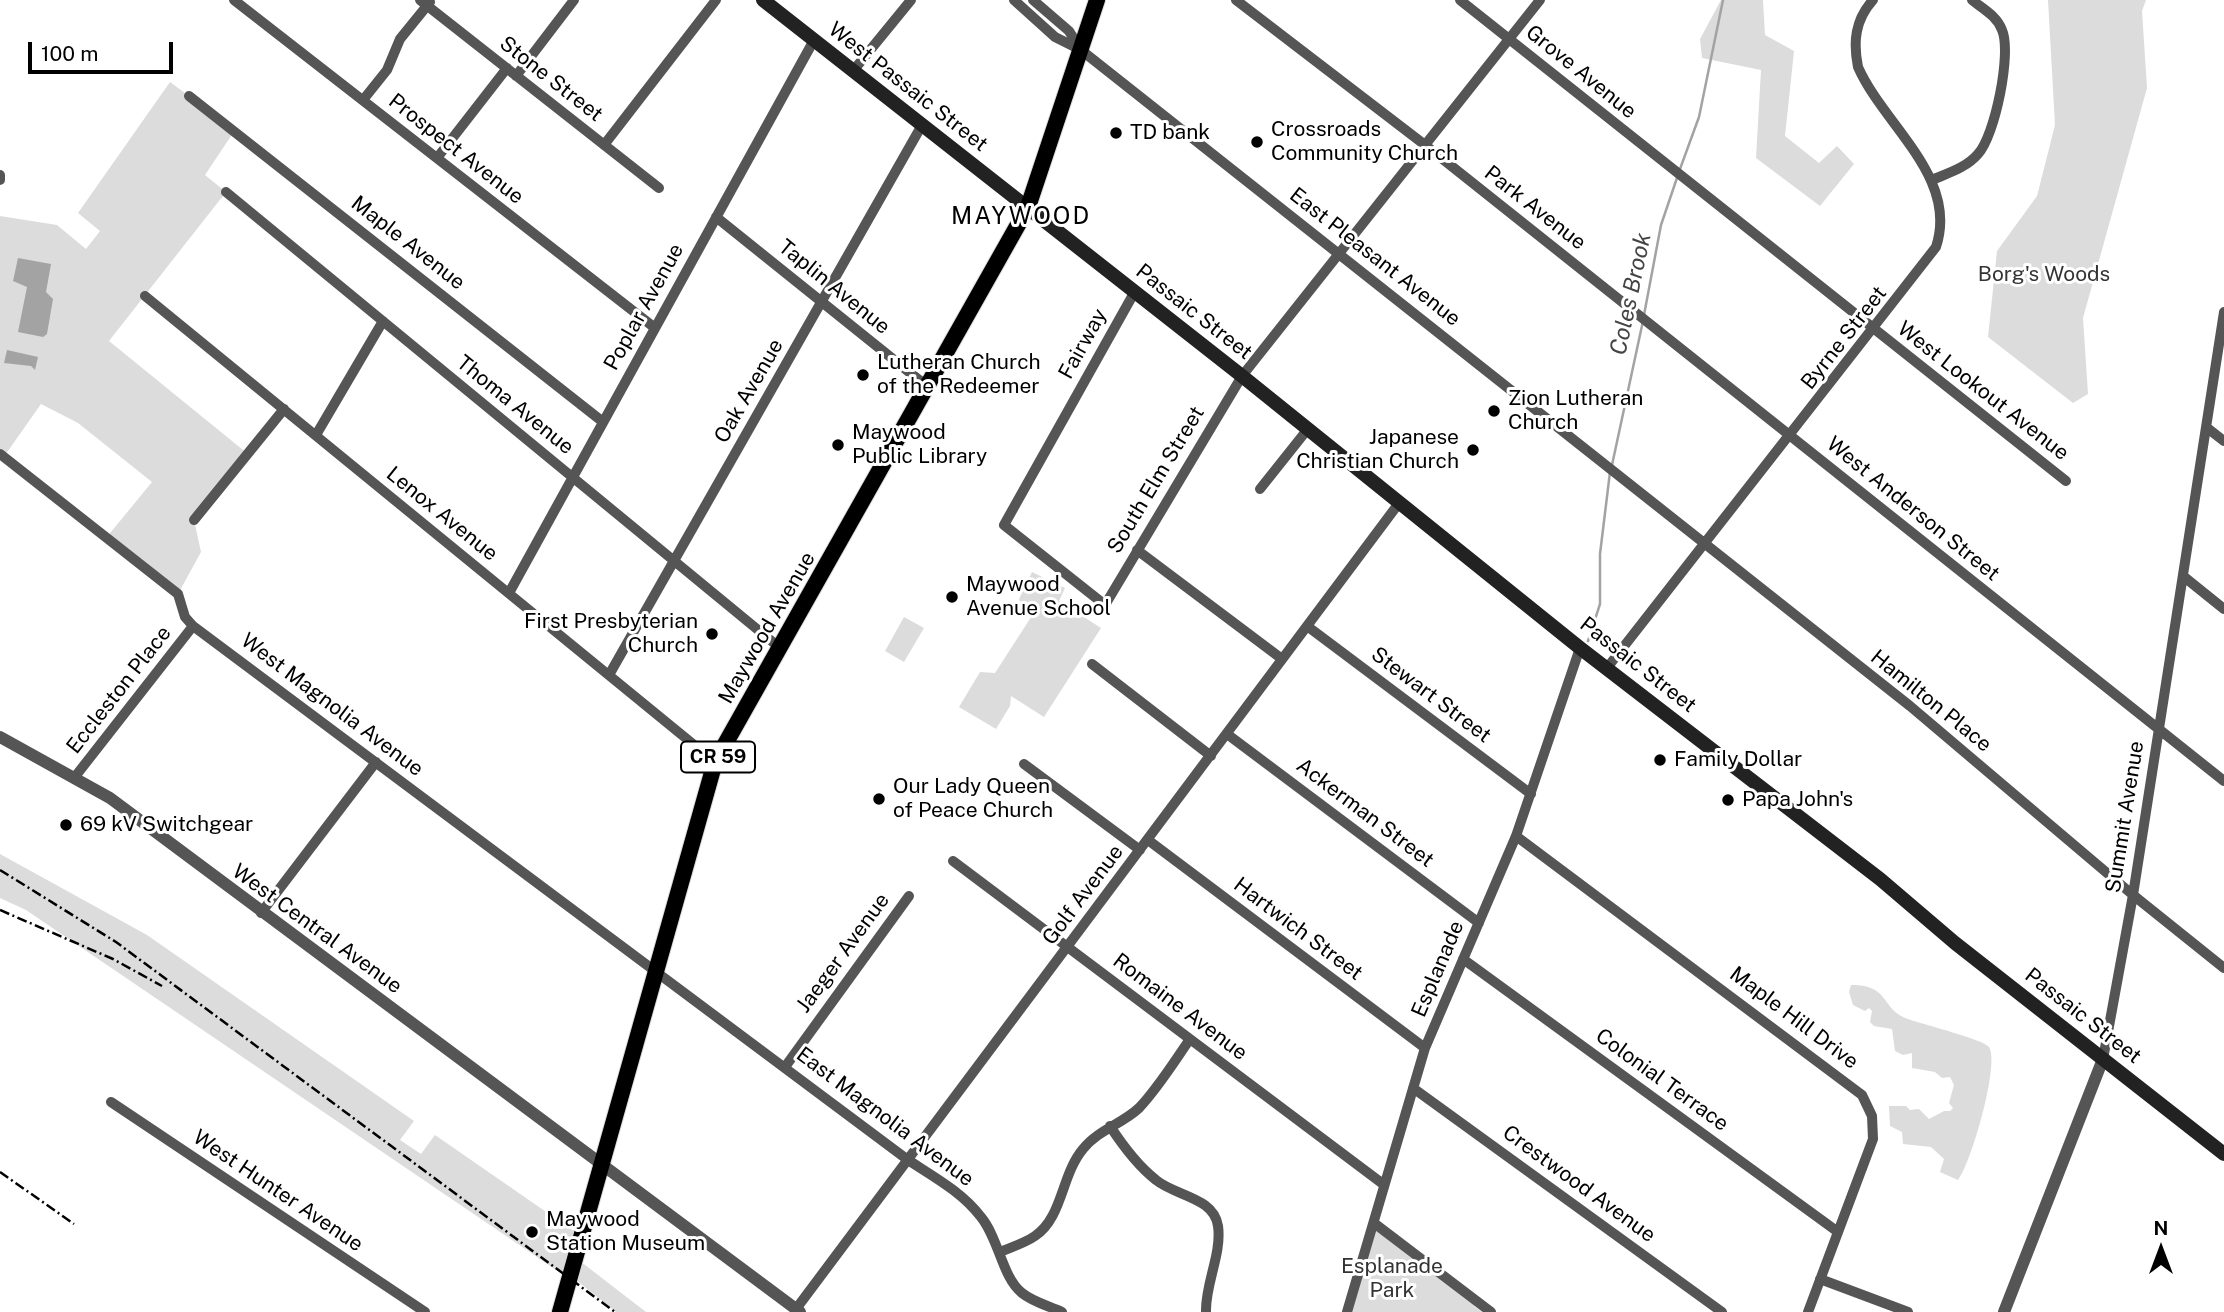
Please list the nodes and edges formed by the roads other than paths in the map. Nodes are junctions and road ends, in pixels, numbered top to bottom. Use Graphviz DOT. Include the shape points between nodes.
graph roads {
  1 [pos="234,0"];
  2 [pos="574,0"];
  3 [pos="716,0"];
  4 [pos="764,0"];
  5 [pos="911,0"];
  6 [pos="1014,0"];
  7 [pos="1033,0"];
  8 [pos="1097,0"];
  9 [pos="1236,0"];
  10 [pos="1460,0"];
  11 [pos="1540,0"];
  12 [pos="1872,0"];
  13 [pos="1972,0"];
  14 [pos="426,2"];
  15 [pos="1509,39"];
  16 [pos="814,40"];
  17 [pos="1081,50"];
  18 [pos="507,68"];
  19 [pos="853,71"];
  20 [pos="516,76"];
  21 [pos="189,96"];
  22 [pos="363,100"];
  23 [pos="922,125"];
  24 [pos="604,145"];
  25 [pos="1425,145"];
  26 [pos="437,158"];
  27 [pos="1678,174"];
  28 [pos="1932,180"];
  29 [pos="659,188"];
  30 [pos="226,192"];
  31 [pos="1028,207"];
  32 [pos="716,217"];
  33 [pos="1340,253"];
  34 [pos="1134,293"];
  35 [pos="145,296"];
  36 [pos="822,302"];
  37 [pos="2224,312"];
  38 [pos="1644,319"];
  39 [pos="383,321"];
  40 [pos="655,328"];
  41 [pos="1874,330"];
  42 [pos="2223,331"];
  43 [pos="1242,376"];
  44 [pos="929,387"];
  45 [pos="284,409"];
  46 [pos="603,422"];
  47 [pos="2206,428"];
  48 [pos="1307,430"];
  49 [pos="316,435"];
  50 [pos="1791,436"];
  51 [pos="2224,442"];
  52 [pos="0,454"];
  53 [pos="1611,469"];
  54 [pos="572,477"];
  55 [pos="2066,481"];
  56 [pos="1260,489"];
  57 [pos="1399,503"];
  58 [pos="194,520"];
  59 [pos="1704,545"];
  60 [pos="1137,550"];
  61 [pos="675,561"];
  62 [pos="2183,576"];
  63 [pos="509,593"];
  64 [pos="1105,605"];
  65 [pos="2224,609"];
  66 [pos="193,626"];
  67 [pos="1307,626"];
  68 [pos="780,648"];
  69 [pos="1580,648"];
  70 [pos="1282,659"];
  71 [pos="1092,664"];
  72 [pos="1607,668"];
  73 [pos="609,675"];
  74 [pos="2159,729"];
  75 [pos="1227,734"];
  76 [pos="0,737"];
  77 [pos="1211,756"];
  78 [pos="376,762"];
  79 [pos="715,762"];
  80 [pos="1024,764"];
  81 [pos="74,778"];
  82 [pos="2224,781"];
  83 [pos="1531,794"];
  84 [pos="1516,836"];
  85 [pos="1148,840"];
  86 [pos="1140,850"];
  87 [pos="953,861"];
  88 [pos="908,895"];
  89 [pos="2133,895"];
  90 [pos="261,913"];
  91 [pos="1479,923"];
  92 [pos="1068,947"];
  93 [pos="1463,959"];
  94 [pos="2224,968"];
  95 [pos="658,971"];
  96 [pos="1190,1039"];
  97 [pos="1425,1048"];
  98 [pos="2103,1059"];
  99 [pos="785,1067"];
  100 [pos="1413,1088"];
  101 [pos="111,1102"];
  102 [pos="1110,1126"];
  103 [pos="2224,1154"];
  104 [pos="908,1160"];
  105 [pos="604,1165"];
  106 [pos="1383,1184"];
  107 [pos="1374,1223"];
  108 [pos="1838,1232"];
  109 [pos="1000,1252"];
  110 [pos="1820,1279"];
  111 [pos="798,1310"];
  112 [pos="425,1312"];
  113 [pos="560,1312"];
  114 [pos="1062,1312"];
  115 [pos="1206,1312"];
  116 [pos="1347,1312"];
  117 [pos="1491,1312"];
  118 [pos="1722,1312"];
  119 [pos="1808,1312"];
  120 [pos="1908,1312"];
  121 [pos="2004,1312"];
  1 -- 22 [label="street, Prospect Avenue"];
  2 -- 20 [label="street"];
  3 -- 24 [label="street"];
  4 -- 16 [label="main road, West Passaic Street"];
  5 -- 19 [label="street"];
  6 -- 17 [label="street" via="1055,37"];
  7 -- 17 [label="street" via="1069,31"];
  8 -- 17 [label="main road, Maywood Avenue / CR 59"];
  9 -- 25 [label="street, Park Avenue"];
  10 -- 15 [label="street, Grove Avenue"];
  11 -- 15 [label="street, South Elm Street"];
  12 -- 28 [label="street, Byrne Street" via="1857,28 1858,67"];
  13 -- 28 [label="street" via="2000,24 2006,44 1991,131 1971,161"];
  14 -- 18 [label="street, Stone Street"];
  14 -- 22 [label="street" via="400,39 387,70"];
  15 -- 25 [label="street, South Elm Street"];
  15 -- 27 [label="street, Grove Avenue"];
  16 -- 19 [label="main road, West Passaic Street"];
  16 -- 32 [label="street, Poplar Avenue"];
  17 -- 31 [label="main road, Maywood Avenue / CR 59"];
  17 -- 33 [label="street, East Pleasant Avenue"];
  18 -- 20 [label="street, Stone Street"];
  18 -- 26 [label="street"];
  19 -- 23 [label="main road, West Passaic Street"];
  20 -- 24 [label="street, Stone Street"];
  21 -- 46 [label="street, Maple Avenue"];
  22 -- 26 [label="street, Prospect Avenue"];
  23 -- 31 [label="main road, West Passaic Street"];
  23 -- 36 [label="street, Oak Avenue"];
  24 -- 29 [label="street, Stone Street"];
  25 -- 33 [label="street, South Elm Street"];
  25 -- 38 [label="street, Park Avenue"];
  26 -- 40 [label="street, Prospect Avenue"];
  27 -- 41 [label="street, West Lookout Avenue"];
  28 -- 41 [label="street, Byrne Street" via="1942,207 1936,247"];
  30 -- 39 [label="street, Thoma Avenue"];
  31 -- 34 [label="main road, Passaic Street"];
  31 -- 44 [label="main road, Maywood Avenue / CR 59"];
  32 -- 36 [label="street, Taplin Avenue"];
  32 -- 40 [label="street, Poplar Avenue"];
  33 -- 43 [label="street, South Elm Street"];
  33 -- 53 [label="street, East Pleasant Avenue"];
  34 -- 43 [label="main road, Passaic Street"];
  34 -- 64 [label="street, Fairway" via="1004,525"];
  35 -- 45 [label="street, Lenox Avenue"];
  36 -- 44 [label="street, Taplin Avenue"];
  36 -- 61 [label="street, Oak Avenue"];
  37 -- 42 [label="street, Summit Avenue"];
  38 -- 50 [label="street, West Anderson Street"];
  39 -- 49 [label="street"];
  39 -- 54 [label="street, Thoma Avenue"];
  40 -- 46 [label="street, Poplar Avenue"];
  41 -- 50 [label="street, Byrne Street"];
  41 -- 55 [label="street, West Lookout Avenue"];
  42 -- 47 [label="street, Summit Avenue"];
  43 -- 48 [label="main road, Passaic Street"];
  43 -- 60 [label="street, South Elm Street"];
  44 -- 68 [label="main road, Maywood Avenue / CR 59"];
  45 -- 49 [label="street, Lenox Avenue"];
  45 -- 58 [label="street"];
  46 -- 54 [label="street, Poplar Avenue"];
  47 -- 51 [label="street"];
  47 -- 62 [label="street, Summit Avenue"];
  48 -- 56 [label="street"];
  48 -- 57 [label="main road, Passaic Street"];
  49 -- 63 [label="street, Lenox Avenue"];
  50 -- 59 [label="street, Byrne Street"];
  50 -- 74 [label="street, West Anderson Street"];
  52 -- 66 [label="street, West Magnolia Avenue" via="178,594"];
  53 -- 59 [label="street, Hamilton Place"];
  54 -- 61 [label="street, Thoma Avenue"];
  54 -- 63 [label="street, Poplar Avenue"];
  57 -- 67 [label="street, Golf Avenue"];
  57 -- 69 [label="main road, Passaic Street"];
  59 -- 72 [label="street, Byrne Street"];
  59 -- 89 [label="street, Hamilton Place" via="1910,706"];
  60 -- 64 [label="street, South Elm Street"];
  60 -- 70 [label="street"];
  61 -- 68 [label="street, Thoma Avenue"];
  61 -- 73 [label="street, Oak Avenue"];
  62 -- 65 [label="street"];
  62 -- 74 [label="street, Summit Avenue"];
  63 -- 73 [label="street, Lenox Avenue"];
  66 -- 78 [label="street, West Magnolia Avenue"];
  66 -- 81 [label="street, Eccleston Place"];
  67 -- 70 [label="street, Golf Avenue"];
  67 -- 83 [label="street, Stewart Street"];
  68 -- 79 [label="main road, Maywood Avenue / CR 59"];
  69 -- 72 [label="main road, Passaic Street"];
  69 -- 83 [label="street, Esplanade"];
  70 -- 75 [label="street, Golf Avenue"];
  71 -- 77 [label="street"];
  72 -- 98 [label="main road, Passaic Street"];
  73 -- 79 [label="street, Lenox Avenue"];
  74 -- 82 [label="street, West Anderson Street"];
  74 -- 89 [label="street, Summit Avenue"];
  75 -- 77 [label="street, Golf Avenue"];
  75 -- 91 [label="street, Ackerman Street"];
  76 -- 81 [label="street, West Central Avenue"];
  77 -- 85 [label="street, Golf Avenue"];
  78 -- 90 [label="street"];
  78 -- 95 [label="street, West Magnolia Avenue"];
  79 -- 95 [label="main road, Maywood Avenue / CR 59"];
  80 -- 86 [label="street"];
  81 -- 90 [label="street, West Central Avenue" via="110,798"];
  83 -- 84 [label="street, Esplanade"];
  84 -- 91 [label="street, Esplanade"];
  84 -- 108 [label="street, Maple Hill Drive" via="1863,1096 1872,1116 1873,1139"];
  85 -- 86 [label="street, Golf Avenue"];
  85 -- 97 [label="street, Hartwich Street"];
  86 -- 92 [label="street, Golf Avenue"];
  87 -- 92 [label="street, Romaine Avenue"];
  88 -- 99 [label="street, Jaeger Avenue"];
  89 -- 94 [label="street, Hamilton Place"];
  89 -- 98 [label="street, Summit Avenue"];
  90 -- 105 [label="street, West Central Avenue"];
  91 -- 93 [label="street, Esplanade"];
  92 -- 96 [label="street, Romaine Avenue"];
  92 -- 104 [label="street, Golf Avenue"];
  93 -- 97 [label="street, Esplanade"];
  93 -- 108 [label="street, Colonial Terrace"];
  95 -- 99 [label="street, East Magnolia Avenue"];
  95 -- 105 [label="main road, Maywood Avenue / CR 59"];
  96 -- 102 [label="street" via="1139,1108"];
  96 -- 106 [label="street, Romaine Avenue"];
  97 -- 100 [label="street, Esplanade"];
  98 -- 103 [label="main road, Passaic Street"];
  98 -- 121 [label="street, Summit Avenue"];
  99 -- 104 [label="street, East Magnolia Avenue"];
  100 -- 106 [label="street, Esplanade"];
  100 -- 118 [label="street, Crestwood Avenue"];
  101 -- 112 [label="street, West Hunter Avenue"];
  102 -- 109 [label="street" via="1075,1159 1042,1231"];
  102 -- 115 [label="street" via="1157,1181 1214,1213 1219,1231"];
  104 -- 109 [label="street, East Magnolia Avenue" via="970,1204"];
  104 -- 111 [label="street, Golf Avenue"];
  105 -- 111 [label="street, West Central Avenue"];
  105 -- 113 [label="main road, Maywood Avenue / CR 59"];
  106 -- 107 [label="street, Esplanade"];
  107 -- 116 [label="street, Esplanade"];
  107 -- 117 [label="street"];
  108 -- 110 [label="street, Maple Hill Drive"];
  109 -- 114 [label="street, East Magnolia Avenue" via="1009,1277 1021,1292"];
  110 -- 119 [label="street, Maple Hill Drive"];
  110 -- 120 [label="street"];
}
